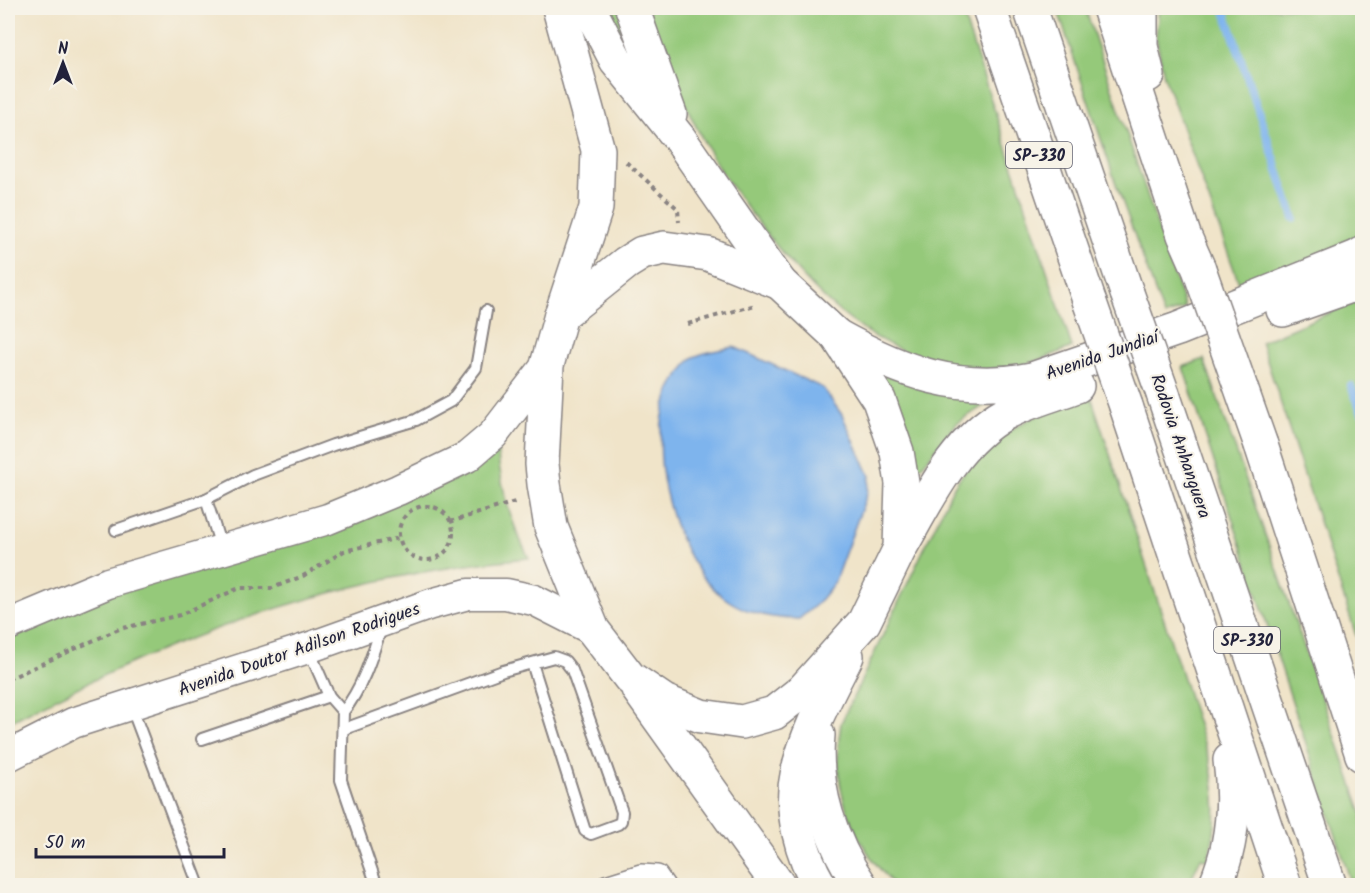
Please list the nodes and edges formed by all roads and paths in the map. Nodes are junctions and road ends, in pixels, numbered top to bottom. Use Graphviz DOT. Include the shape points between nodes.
graph roads {
  1 [pos="559,8"];
  2 [pos="589,8"];
  3 [pos="632,8"];
  4 [pos="989,8"];
  5 [pos="1030,8"];
  6 [pos="1109,8"];
  7 [pos="1141,8"];
  8 [pos="679,138"];
  9 [pos="598,150"];
  10 [pos="1184,235"];
  11 [pos="683,249"];
  12 [pos="1361,262"];
  13 [pos="769,293"];
  14 [pos="486,311"];
  15 [pos="561,315"];
  16 [pos="688,324"];
  17 [pos="837,336"];
  18 [pos="547,365"];
  19 [pos="206,499"];
  20 [pos="520,501"];
  21 [pos="450,522"];
  22 [pos="116,530"];
  23 [pos="399,538"];
  24 [pos="900,548"];
  25 [pos="222,551"];
  26 [pos="383,622"];
  27 [pos="864,622"];
  28 [pos="8,624"];
  29 [pos="593,630"];
  30 [pos="308,648"];
  31 [pos="532,663"];
  32 [pos="630,678"];
  33 [pos="8,679"];
  34 [pos="329,696"];
  35 [pos="1221,696"];
  36 [pos="131,705"];
  37 [pos="820,711"];
  38 [pos="343,712"];
  39 [pos="344,729"];
  40 [pos="202,739"];
  41 [pos="1362,755"];
  42 [pos="8,756"];
  43 [pos="199,885"];
  44 [pos="377,885"];
  45 [pos="606,885"];
  46 [pos="664,885"];
  47 [pos="779,885"];
  48 [pos="820,885"];
  49 [pos="861,885"];
  50 [pos="1215,885"];
  51 [pos="1285,885"];
  52 [pos="1330,885"];
  1 -- 9 [label="main road"];
  2 -- 8 [label="main road" via="616,60"];
  3 -- 8 [label="main road"];
  4 -- 35 [label="main road, SP-330, bridge"];
  5 -- 52 [label="main road, Rodovia Anhanguera / SP-330, bridge"];
  6 -- 10 [label="main road"];
  7 -- 10 [label="main road" via="1141,46"];
  8 -- 13 [label="main road"];
  9 -- 11 [label="path" via="613,150 678,209"];
  9 -- 15 [label="main road" via="596,208"];
  10 -- 41 [label="main road, bridge" via="1261,445"];
  11 -- 13 [label="main road" via="708,254"];
  11 -- 15 [label="main road" via="642,253"];
  12 -- 17 [label="main road, Avenida Jundiaí" via="1032,379 1007,383 954,382 910,371 881,361"];
  12 -- 24 [label="main road, Avenida Jundiaí" via="1003,415 963,447"];
  13 -- 16 [label="path"];
  13 -- 17 [label="main road"];
  14 -- 19 [label="lane" via="476,368 451,401 416,420 253,475"];
  15 -- 18 [label="main road"];
  17 -- 24 [label="main road" via="879,400 897,452 902,483"];
  18 -- 25 [label="street" via="493,435 467,457 328,519"];
  18 -- 29 [label="main road" via="542,464 549,516"];
  19 -- 22 [label="lane"];
  19 -- 25 [label="lane"];
  20 -- 21 [label="path"];
  21 -- 23 [label="path" via="445,514 430,507 413,509 401,521"];
  21 -- 23 [label="path" via="452,539 442,555 434,559 425,561 407,554"];
  23 -- 33 [label="path" via="344,551 303,576 272,588 239,588 180,615 119,629"];
  24 -- 27 [label="main road, Avenida Jundiaí"];
  25 -- 28 [label="street" via="108,583"];
  26 -- 29 [label="street, Avenida Doutor Adilson Rodrigues" via="468,594 506,594 534,600"];
  26 -- 30 [label="street, Avenida Doutor Adilson Rodrigues"];
  26 -- 38 [label="lane" via="367,670"];
  27 -- 32 [label="main road" via="802,691 774,713 742,722 702,716 664,701"];
  27 -- 37 [label="main road, Avenida Jundiaí"];
  29 -- 32 [label="main road"];
  30 -- 34 [label="lane"];
  30 -- 36 [label="street, Avenida Doutor Adilson Rodrigues"];
  31 -- 31 [label="lane" via="585,831 591,834 618,824 622,812 572,670 565,661 554,657"];
  31 -- 39 [label="lane"];
  32 -- 47 [label="main road"];
  34 -- 38 [label="lane"];
  34 -- 40 [label="lane"];
  35 -- 50 [label="main road" via="1234,788 1233,826"];
  35 -- 51 [label="main road, SP-330"];
  36 -- 42 [label="street, Avenida Doutor Adilson Rodrigues" via="73,723"];
  36 -- 43 [label="lane"];
  37 -- 48 [label="main road" via="796,776 796,786 797,828"];
  37 -- 49 [label="main road" via="816,751 830,829"];
  38 -- 39 [label="lane"];
  39 -- 44 [label="lane" via="341,780"];
  45 -- 46 [label="street" via="641,875 657,876"];
}
